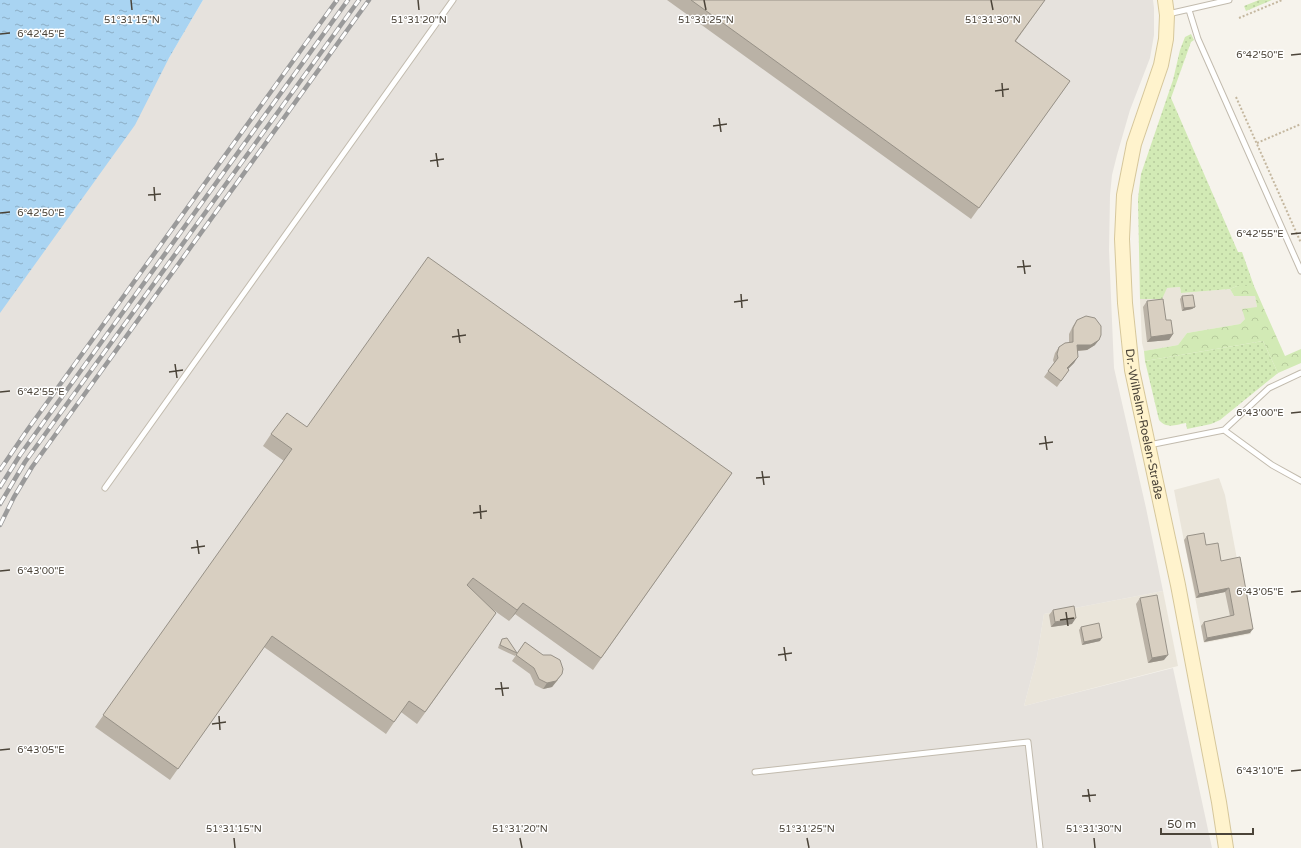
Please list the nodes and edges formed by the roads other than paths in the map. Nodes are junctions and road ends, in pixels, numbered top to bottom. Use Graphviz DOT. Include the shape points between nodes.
graph roads {
  1 [pos="453,0"];
  2 [pos="1165,0"];
  3 [pos="1229,0"];
  4 [pos="1189,10"];
  5 [pos="1167,15"];
  6 [pos="1301,271"];
  7 [pos="1301,373"];
  8 [pos="1224,430"];
  9 [pos="1148,445"];
  10 [pos="1301,481"];
  11 [pos="104,488"];
  12 [pos="755,772"];
  13 [pos="1040,848"];
  14 [pos="1226,848"];
  1 -- 11 [label="lane"];
  2 -- 5 [label="main road, Dr.-Wilhelm-Roelen-Straße"];
  3 -- 4 [label="lane"];
  4 -- 5 [label="lane"];
  4 -- 6 [label="lane" via="1198,39"];
  5 -- 9 [label="main road, Dr.-Wilhelm-Roelen-Straße" via="1161,64 1134,144 1124,203 1122,239 1132,370"];
  7 -- 8 [label="lane" via="1269,388"];
  8 -- 9 [label="lane"];
  8 -- 10 [label="lane" via="1272,465"];
  9 -- 14 [label="main road, Dr.-Wilhelm-Roelen-Straße" via="1179,592"];
  12 -- 13 [label="lane" via="1028,742"];
}
